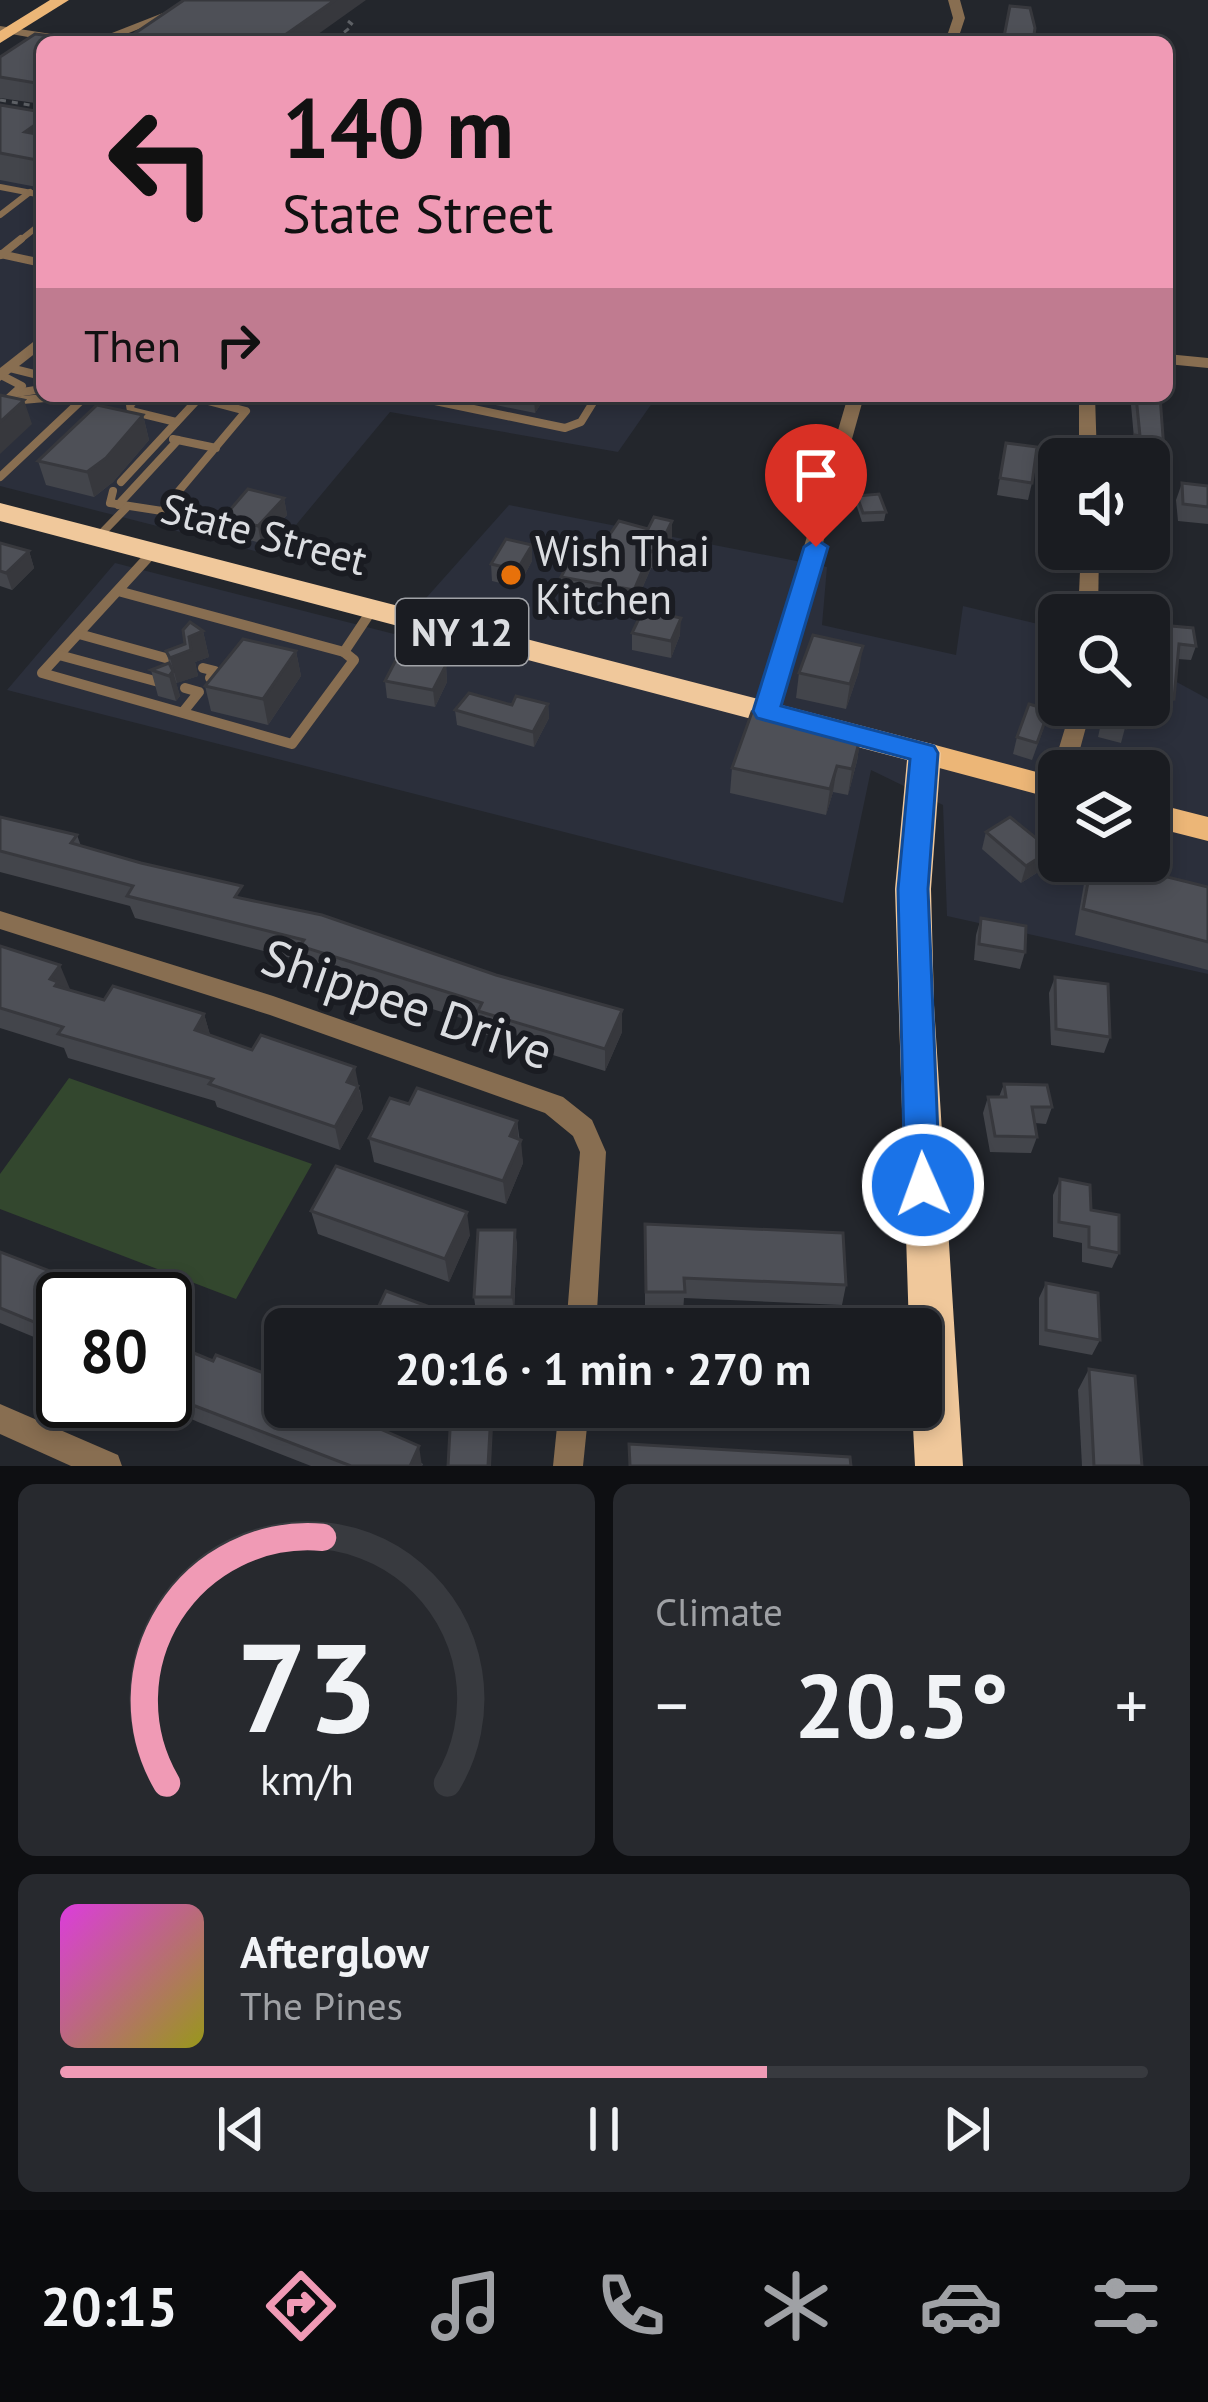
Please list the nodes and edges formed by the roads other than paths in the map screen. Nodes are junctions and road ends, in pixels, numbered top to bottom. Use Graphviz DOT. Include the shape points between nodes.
graph roads {
  1 [pos="61,0"];
  2 [pos="206,0"];
  3 [pos="953,0"];
  4 [pos="4,33"];
  5 [pos="111,36"];
  6 [pos="953,36"];
  7 [pos="36,37"];
  8 [pos="0,187"];
  9 [pos="29,192"];
  10 [pos="36,194"];
  11 [pos="0,214"];
  12 [pos="36,228"];
  13 [pos="0,255"];
  14 [pos="36,261"];
  15 [pos="36,345"];
  16 [pos="1173,360"];
  17 [pos="1208,363"];
  18 [pos="4,373"];
  19 [pos="36,376"];
  20 [pos="36,391"];
  21 [pos="7,400"];
  22 [pos="72,402"];
  23 [pos="134,402"];
  24 [pos="190,402"];
  25 [pos="213,402"];
  26 [pos="440,402"];
  27 [pos="593,402"];
  28 [pos="854,402"];
  29 [pos="1087,402"];
  30 [pos="176,422"];
  31 [pos="164,437"];
  32 [pos="1088,438"];
  33 [pos="178,440"];
  34 [pos="216,448"];
  35 [pos="0,477"];
  36 [pos="121,482"];
  37 [pos="113,491"];
  38 [pos="122,506"];
  39 [pos="0,512"];
  40 [pos="98,537"];
  41 [pos="153,552"];
  42 [pos="118,591"];
  43 [pos="373,609"];
  44 [pos="80,634"];
  45 [pos="344,652"];
  46 [pos="59,655"];
  47 [pos="184,663"];
  48 [pos="167,684"];
  49 [pos="185,688"];
  50 [pos="766,711"];
  51 [pos="183,712"];
  52 [pos="921,765"];
  53 [pos="1038,784"];
  54 [pos="1170,820"];
  55 [pos="1208,830"];
  56 [pos="0,920"];
  57 [pos="582,1308"];
  58 [pos="0,1419"];
  59 [pos="572,1428"];
  60 [pos="107,1466"];
  61 [pos="568,1466"];
  62 [pos="939,1466"];
  1 -- 4 [label="main road"];
  2 -- 5 [label="street"];
  3 -- 6 [label="street"];
  4 -- 7 [label="street"];
  8 -- 9 [label="lane"];
  9 -- 10 [label="lane"];
  9 -- 11 [label="lane"];
  12 -- 13 [label="lane"];
  13 -- 14 [label="lane"];
  15 -- 18 [label="street"];
  16 -- 17 [label="street"];
  18 -- 19 [label="lane"];
  18 -- 21 [label="lane" via="20,380"];
  20 -- 21 [label="lane"];
  22 -- 35 [label="lane"];
  23 -- 30 [label="lane" via="131,411"];
  24 -- 30 [label="lane"];
  25 -- 34 [label="lane" via="246,411"];
  26 -- 27 [label="lane" via="565,428"];
  28 -- 50 [label="street"];
  29 -- 32 [label="street"];
  30 -- 31 [label="lane"];
  31 -- 33 [label="lane"];
  31 -- 36 [label="lane"];
  33 -- 34 [label="lane"];
  33 -- 38 [label="lane"];
  34 -- 38 [label="lane" via="161,511"];
  37 -- 38 [label="lane" via="108,500"];
  38 -- 40 [label="lane"];
  39 -- 40 [label="highway, State Street / NY 12"];
  40 -- 41 [label="highway, State Street / NY 12"];
  41 -- 42 [label="lane"];
  41 -- 43 [label="highway, State Street / NY 12"];
  42 -- 44 [label="lane"];
  42 -- 45 [label="lane"];
  43 -- 45 [label="lane"];
  43 -- 50 [label="highway, State Street / NY 12"];
  44 -- 46 [label="lane"];
  44 -- 47 [label="lane"];
  45 -- 51 [label="lane" via="354,661 292,745"];
  46 -- 48 [label="lane"];
  46 -- 51 [label="lane" via="42,673"];
  49 -- 51 [label="lane" via="204,682"];
  50 -- 52 [label="highway, State Street / NY 12"];
  52 -- 53 [label="main road, State Street"];
  52 -- 62 [label="highway" via="915,1005"];
  54 -- 55 [label="main road"];
  56 -- 57 [label="street, Shippee Drive" via="554,1105 583,1128 593,1152"];
  58 -- 60 [label="street"];
  59 -- 61 [label="street"];
}
